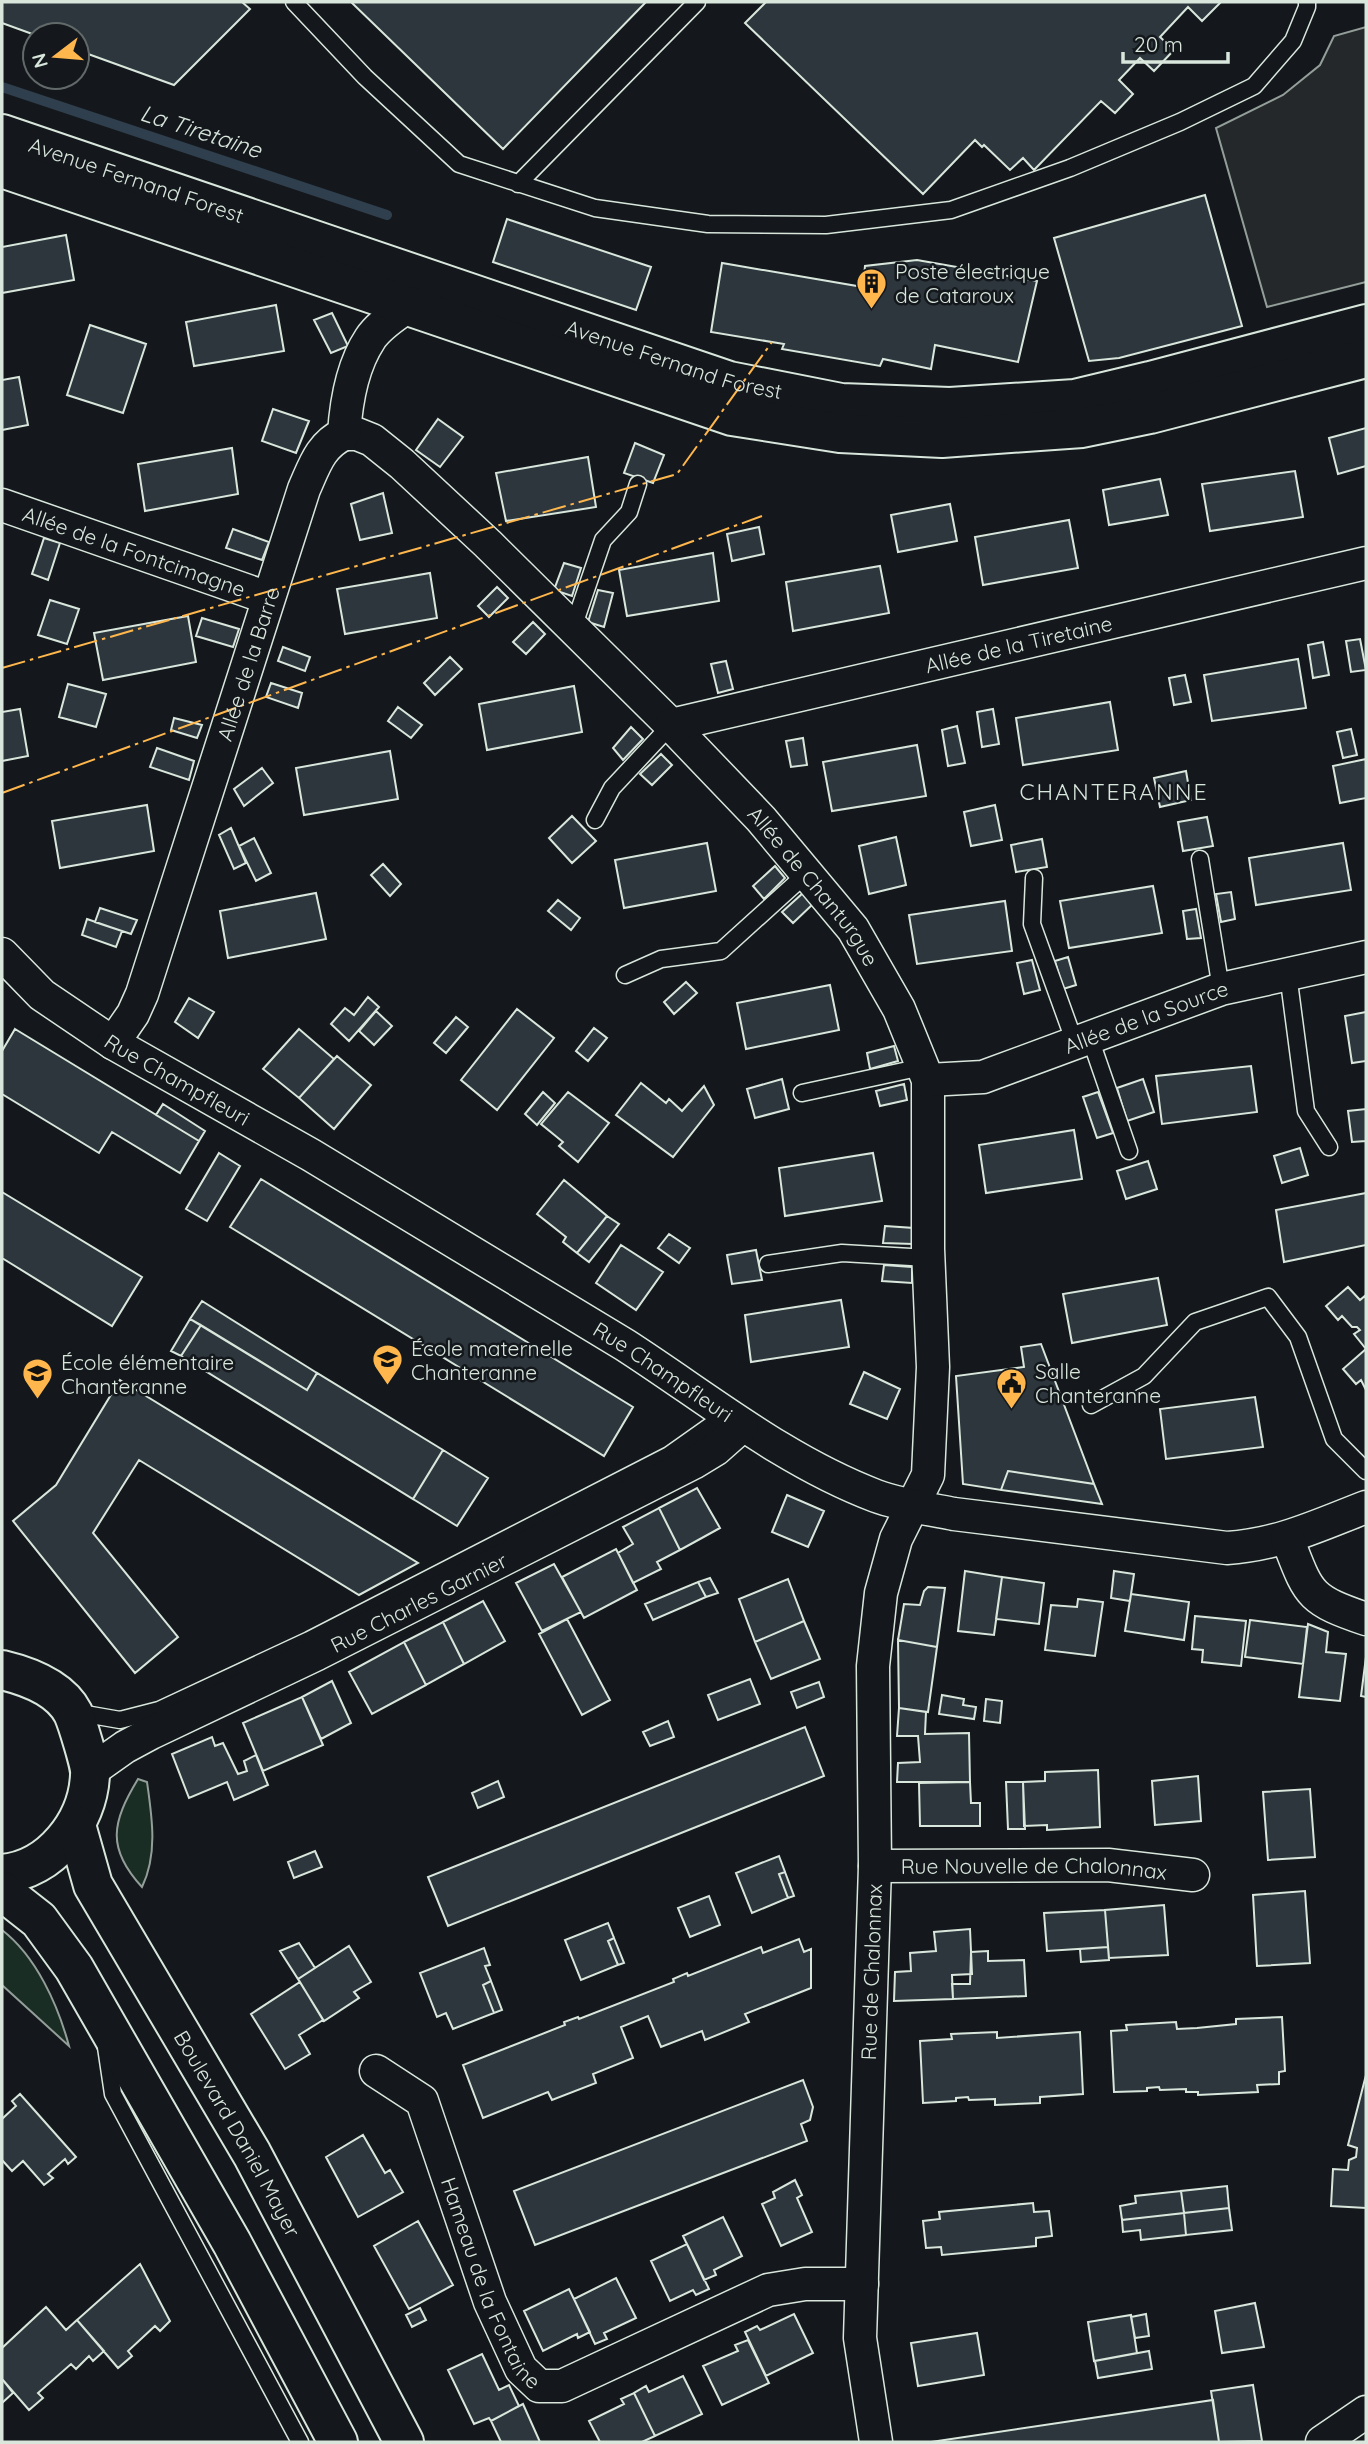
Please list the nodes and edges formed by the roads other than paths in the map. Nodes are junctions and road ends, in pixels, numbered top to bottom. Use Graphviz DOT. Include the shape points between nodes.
graph roads {
  1 [pos="294,2"];
  2 [pos="697,2"];
  3 [pos="1307,2"];
  4 [pos="2,134"];
  5 [pos="2,168"];
  6 [pos="518,184"];
  7 [pos="408,306"];
  8 [pos="1366,324"];
  9 [pos="1366,358"];
  10 [pos="344,434"];
  11 [pos="638,484"];
  12 [pos="2,505"];
  13 [pos="1366,563"];
  14 [pos="268,598"];
  15 [pos="573,628"];
  16 [pos="671,725"];
  17 [pos="595,820"];
  18 [pos="1200,859"];
  19 [pos="806,874"];
  20 [pos="1034,878"];
  21 [pos="2,954"];
  22 [pos="1366,957"];
  23 [pos="1288,974"];
  24 [pos="625,975"];
  25 [pos="1222,989"];
  26 [pos="1082,1040"];
  27 [pos="113,1043"];
  28 [pos="925,1073"];
  29 [pos="802,1093"];
  30 [pos="1329,1147"];
  31 [pos="1129,1151"];
  32 [pos="928,1258"];
  33 [pos="768,1264"];
  34 [pos="1091,1405"];
  35 [pos="735,1420"];
  36 [pos="1366,1471"];
  37 [pos="911,1506"];
  38 [pos="1366,1507"];
  39 [pos="1287,1538"];
  40 [pos="1366,1619"];
  41 [pos="2,1670"];
  42 [pos="72,1712"];
  43 [pos="90,1772"];
  44 [pos="76,1825"];
  45 [pos="875,1866"];
  46 [pos="2,1874"];
  47 [pos="1193,1875"];
  48 [pos="2,1891"];
  49 [pos="102,2020"];
  50 [pos="376,2071"];
  51 [pos="862,2284"];
  52 [pos="1366,2412"];
  53 [pos="300,2442"];
  54 [pos="338,2442"];
  55 [pos="404,2442"];
  56 [pos="876,2442"];
  57 [pos="1322,2442"];
  1 -- 6 [label="lane" via="365,77 459,164"];
  2 -- 6 [label="lane"];
  3 -- 6 [label="lane" via="1293,41 1254,86 1070,168 951,210 826,225 708,223 595,208"];
  4 -- 8 [label="main road, Avenue Fernand Forest" via="729,381 841,403 950,407 1075,398"];
  5 -- 7 [label="main road, Avenue Fernand Forest"];
  7 -- 9 [label="main road, Avenue Fernand Forest" via="732,416 852,434 942,438 1082,428"];
  7 -- 10 [label="street" via="370,339 355,372"];
  10 -- 14 [label="street, Allée de la Barre" via="330,440 317,460"];
  10 -- 15 [label="street, Allée de Chanturgue" via="372,440 402,464"];
  11 -- 15 [label="lane" via="629,512 603,540"];
  12 -- 14 [label="street, Allée de la Fontcimagne"];
  13 -- 16 [label="street, Allée de la Tiretaine"];
  14 -- 27 [label="street, Allée de la Barre" via="142,994"];
  15 -- 16 [label="street, Allée de Chanturgue"];
  16 -- 17 [label="lane" via="612,788"];
  16 -- 19 [label="street, Allée de Chanturgue"];
  18 -- 25 [label="lane"];
  19 -- 24 [label="lane" via="722,951 661,959"];
  19 -- 28 [label="street, Allée de Chanturgue" via="853,929 899,1009"];
  20 -- 26 [label="lane" via="1032,924"];
  21 -- 27 [label="street, Rue Champfleuri" via="42,995"];
  22 -- 23 [label="street, Allée de la Source"];
  23 -- 25 [label="street, Allée de la Source"];
  23 -- 30 [label="lane" via="1306,1111"];
  25 -- 26 [label="street, Allée de la Source"];
  26 -- 28 [label="street, Allée de la Source" via="983,1077"];
  26 -- 31 [label="lane"];
  27 -- 35 [label="street, Rue Champfleuri" via="323,1162 625,1345"];
  28 -- 29 [label="lane"];
  28 -- 32 [label="street, Allée de Chanturgue"];
  32 -- 33 [label="lane" via="842,1253"];
  32 -- 37 [label="street, Allée de Chanturgue" via="933,1367 928,1475"];
  34 -- 36 [label="lane" via="1144,1376 1195,1322 1268,1297 1298,1337 1334,1439"];
  35 -- 37 [label="street, Rue Champfleuri" via="807,1464 876,1496"];
  35 -- 42 [label="lane" via="309,1640 159,1710 120,1720"];
  35 -- 43 [label="street, Rue Charles Garnier" via="716,1448 692,1463 151,1733"];
  37 -- 39 [label="street, Rue Champfleuri" via="1227,1548"];
  37 -- 45 [label="street, Rue de Chalonnax" via="896,1539 881,1594 873,1666"];
  38 -- 39 [label="street, Rue Champfleuri"];
  39 -- 40 [label="street" via="1303,1581 1314,1596"];
  41 -- 42 [label="main road" via="25,1675 53,1692"];
  42 -- 43 [label="main road"];
  43 -- 44 [label="main road" via="87,1799"];
  44 -- 46 [label="main road" via="59,1847 37,1863"];
  44 -- 55 [label="main road, Boulevard Daniel Mayer" via="93,1885 252,2154"];
  45 -- 47 [label="street, Rue Nouvelle de Chalonnax" via="1108,1865"];
  45 -- 51 [label="street, Rue de Chalonnax"];
  48 -- 49 [label="main road" via="38,1920 74,1968"];
  49 -- 53 [label="lane" via="113,2094"];
  49 -- 54 [label="main road" via="232,2243"];
  50 -- 51 [label="street, Hameau de la Fontaine" via="422,2101 490,2302 521,2369 539,2386 562,2386 768,2290 805,2284"];
  51 -- 56 [label="street, Rue de Chalonnax" via="860,2338"];
  52 -- 57 [label="street"];
}
